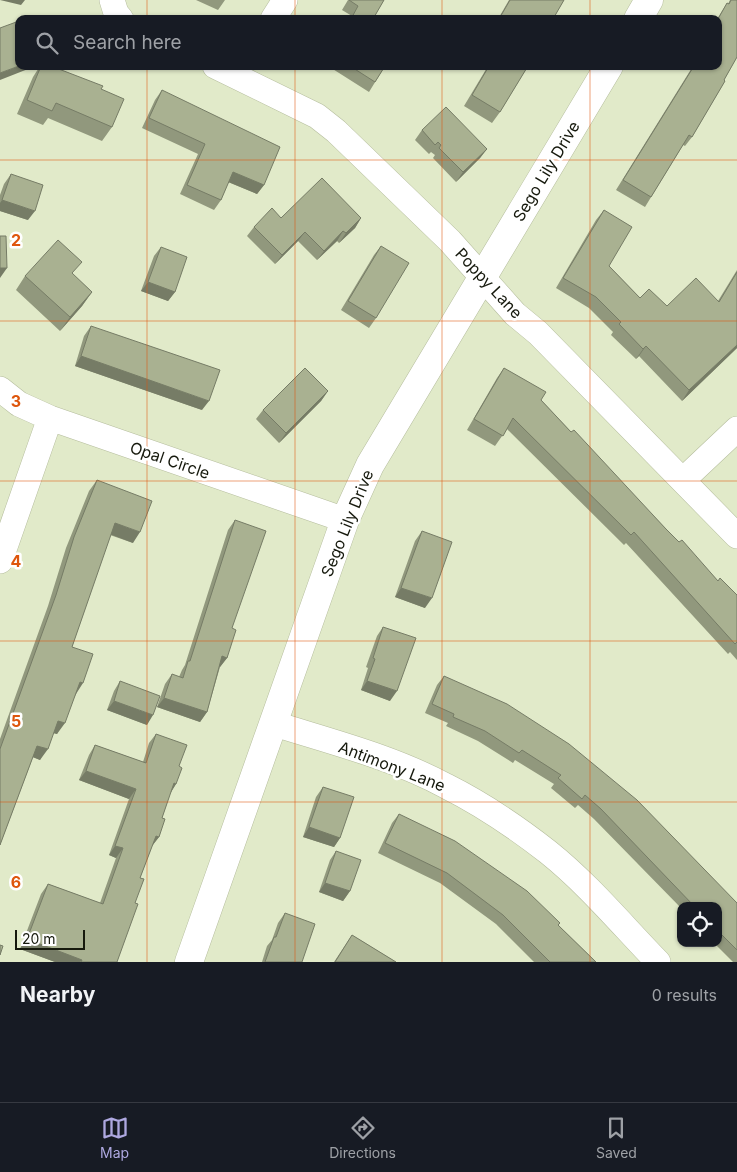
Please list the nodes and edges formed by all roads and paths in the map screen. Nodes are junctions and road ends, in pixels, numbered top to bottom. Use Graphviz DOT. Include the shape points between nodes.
graph roads {
  1 [pos="284,0"];
  2 [pos="649,0"];
  3 [pos="275,15"];
  4 [pos="640,15"];
  5 [pos="607,70"];
  6 [pos="243,72"];
  7 [pos="483,276"];
  8 [pos="0,389"];
  9 [pos="50,418"];
  10 [pos="737,429"];
  11 [pos="683,480"];
  12 [pos="345,520"];
  13 [pos="737,536"];
  14 [pos="0,561"];
  15 [pos="275,724"];
  16 [pos="189,962"];
  17 [pos="658,962"];
  1 -- 3 [label="street"];
  2 -- 4 [label="main road"];
  5 -- 7 [label="main road, Sego Lily Drive"];
  6 -- 7 [label="street, Poppy Lane" via="336,131"];
  7 -- 11 [label="street, Poppy Lane" via="515,314 538,333"];
  7 -- 12 [label="main road, Sego Lily Drive" via="370,465"];
  8 -- 9 [label="street, Opal Circle" via="19,404"];
  9 -- 12 [label="street, Opal Circle"];
  9 -- 14 [label="street"];
  10 -- 11 [label="street"];
  11 -- 13 [label="street, Poppy Lane"];
  12 -- 15 [label="main road, Sego Lily Drive"];
  15 -- 16 [label="main road, Sego Lily Drive"];
  15 -- 17 [label="street, Antimony Lane" via="387,760 445,785 499,816 549,853"];
}
